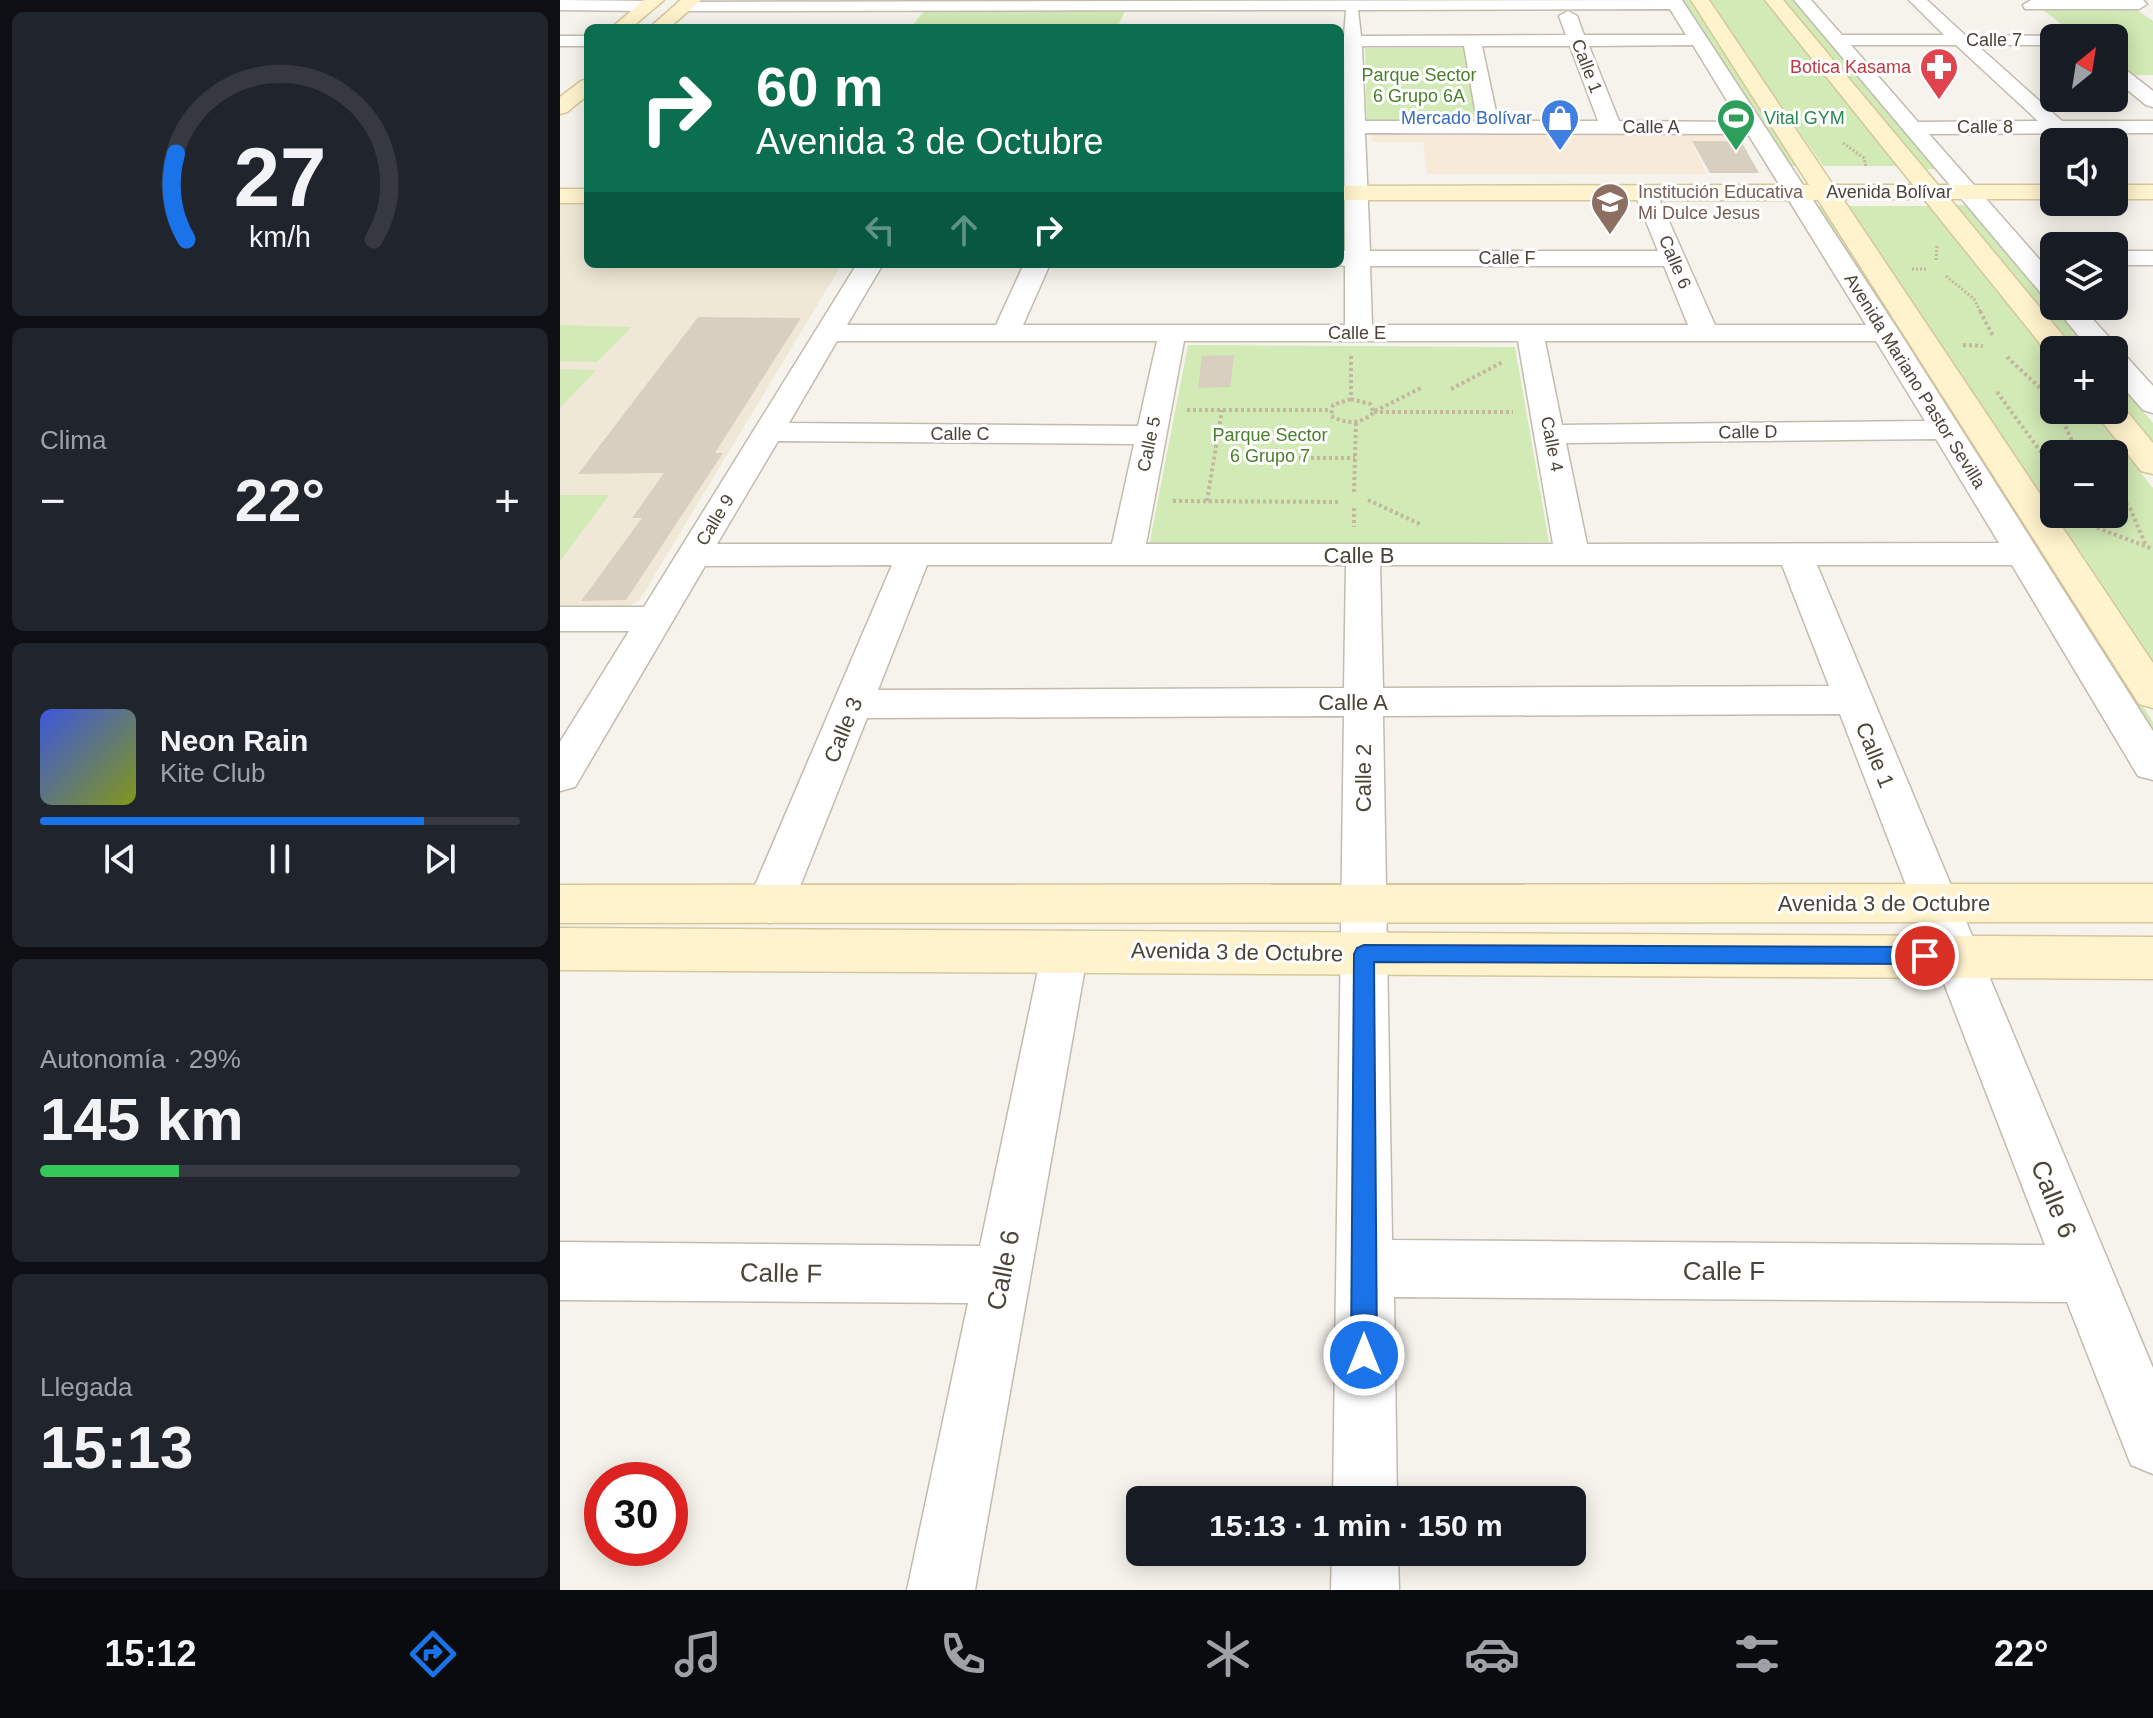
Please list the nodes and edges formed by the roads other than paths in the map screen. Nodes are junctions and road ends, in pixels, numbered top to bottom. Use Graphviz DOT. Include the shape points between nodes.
graph roads {
  1 [pos="1774,0"];
  2 [pos="1802,0"];
  3 [pos="1917,0"];
  4 [pos="1683,1"];
  5 [pos="1240,2"];
  6 [pos="1352,2"];
  7 [pos="2027,2"];
  8 [pos="652,3"];
  9 [pos="688,3"];
  10 [pos="810,3"];
  11 [pos="1029,3"];
  12 [pos="1563,4"];
  13 [pos="560,5"];
  14 [pos="1133,5"];
  15 [pos="915,6"];
  16 [pos="2142,6"];
  17 [pos="625,24"];
  18 [pos="663,24"];
  19 [pos="899,24"];
  20 [pos="1125,24"];
  21 [pos="2055,24"];
  22 [pos="1700,40"];
  23 [pos="1838,40"];
  24 [pos="1961,40"];
  25 [pos="2040,40"];
  26 [pos="560,41"];
  27 [pos="584,41"];
  28 [pos="1346,41"];
  29 [pos="1472,41"];
  30 [pos="1578,41"];
  31 [pos="2128,76"];
  32 [pos="2153,79"];
  33 [pos="2128,81"];
  34 [pos="1347,82"];
  35 [pos="584,88"];
  36 [pos="2153,101"];
  37 [pos="560,108"];
  38 [pos="1354,127"];
  39 [pos="1489,127"];
  40 [pos="1611,127"];
  41 [pos="2056,127"];
  42 [pos="2153,127"];
  43 [pos="1755,128"];
  44 [pos="1912,128"];
  45 [pos="2128,181"];
  46 [pos="2153,181"];
  47 [pos="2040,182"];
  48 [pos="560,184"];
  49 [pos="584,184"];
  50 [pos="1348,187"];
  51 [pos="1809,187"];
  52 [pos="1926,187"];
  53 [pos="1963,187"];
  54 [pos="2040,191"];
  55 [pos="1645,192"];
  56 [pos="2128,192"];
  57 [pos="2153,192"];
  58 [pos="560,196"];
  59 [pos="584,196"];
  60 [pos="1673,258"];
  61 [pos="2025,258"];
  62 [pos="2040,258"];
  63 [pos="2128,258"];
  64 [pos="2153,258"];
  65 [pos="1349,259"];
  66 [pos="868,268"];
  67 [pos="1035,268"];
  68 [pos="2040,276"];
  69 [pos="2079,320"];
  70 [pos="829,333"];
  71 [pos="1006,333"];
  72 [pos="1172,333"];
  73 [pos="1355,333"];
  74 [pos="1530,333"];
  75 [pos="1705,333"];
  76 [pos="1886,333"];
  77 [pos="2048,336"];
  78 [pos="2093,336"];
  79 [pos="2128,376"];
  80 [pos="2153,404"];
  81 [pos="1154,423"];
  82 [pos="1548,423"];
  83 [pos="2120,424"];
  84 [pos="1946,430"];
  85 [pos="768,432"];
  86 [pos="2153,464"];
  87 [pos="1795,554"];
  88 [pos="2024,554"];
  89 [pos="694,555"];
  90 [pos="914,555"];
  91 [pos="1127,555"];
  92 [pos="1363,555"];
  93 [pos="1572,555"];
  94 [pos="560,619"];
  95 [pos="656,619"];
  96 [pos="2153,694"];
  97 [pos="1853,700"];
  98 [pos="1363,702"];
  99 [pos="853,704"];
  100 [pos="571,742"];
  101 [pos="2153,765"];
  102 [pos="560,776"];
  103 [pos="1935,903"];
  104 [pos="2153,903"];
  105 [pos="560,904"];
  106 [pos="770,904"];
  107 [pos="1364,930"];
  108 [pos="560,949"];
  109 [pos="1065,951"];
  110 [pos="1956,956"];
  111 [pos="2153,958"];
  112 [pos="1364,1268"];
  113 [pos="560,1271"];
  114 [pos="2085,1274"];
  115 [pos="1002,1275"];
  116 [pos="2153,1443"];
  117 [pos="1365,1486"];
  118 [pos="1365,1566"];
  119 [pos="941,1590"];
  120 [pos="1365,1590"];
  1 -- 52 [label="street"];
  2 -- 23 [label="street"];
  3 -- 24 [label="street"];
  4 -- 12 [label="street"];
  4 -- 22 [label="street, Avenida Mariano Pastor Sevilla"];
  4 -- 51 [label="street, Avenida Mariano Pastor Sevilla"];
  5 -- 6 [label="street"];
  5 -- 14 [label="street"];
  6 -- 12 [label="street"];
  6 -- 28 [label="street"];
  7 -- 16 [label="street"];
  7 -- 21 [label="street"];
  8 -- 13 [label="street"];
  8 -- 17 [label="street"];
  9 -- 10 [label="street"];
  9 -- 18 [label="street"];
  10 -- 15 [label="street"];
  11 -- 14 [label="street"];
  11 -- 15 [label="street"];
  12 -- 30 [label="street, Calle 1"];
  14 -- 20 [label="street"];
  15 -- 19 [label="street"];
  22 -- 30 [label="street"];
  22 -- 43 [label="street, Avenida Mariano Pastor Sevilla"];
  23 -- 24 [label="street, Calle 7"];
  23 -- 44 [label="street"];
  24 -- 25 [label="street, Calle 7"];
  24 -- 41 [label="street"];
  26 -- 27 [label="street"];
  28 -- 29 [label="street"];
  28 -- 34 [label="street"];
  29 -- 30 [label="street"];
  29 -- 39 [label="street"];
  30 -- 40 [label="street, Calle 1"];
  31 -- 32 [label="street"];
  33 -- 36 [label="street"];
  34 -- 38 [label="street"];
  35 -- 37 [label="street"];
  38 -- 39 [label="street, Calle A"];
  38 -- 50 [label="street"];
  39 -- 40 [label="street, Calle A"];
  40 -- 43 [label="street, Calle A"];
  41 -- 42 [label="street, Calle 8"];
  41 -- 44 [label="street, Calle 8"];
  43 -- 51 [label="street, Avenida Mariano Pastor Sevilla"];
  44 -- 53 [label="street"];
  45 -- 46 [label="street"];
  47 -- 53 [label="street, Avenida Bolívar"];
  48 -- 49 [label="street"];
  50 -- 51 [label="street, Avenida Bolívar"];
  50 -- 55 [label="street, Avenida Bolívar"];
  50 -- 65 [label="street"];
  51 -- 52 [label="street, Avenida Bolívar"];
  51 -- 55 [label="street, Avenida Bolívar"];
  51 -- 76 [label="street, Avenida Mariano Pastor Sevilla"];
  51 -- 96 [label="street, Avenida Mariano Pastor Sevilla"];
  52 -- 53 [label="street, Avenida Bolívar"];
  52 -- 77 [label="street"];
  53 -- 54 [label="street, Avenida Bolívar"];
  53 -- 61 [label="street"];
  55 -- 60 [label="street, Calle 6"];
  56 -- 57 [label="street"];
  58 -- 59 [label="street"];
  60 -- 65 [label="street, Calle F"];
  60 -- 75 [label="street, Calle 6"];
  61 -- 62 [label="street"];
  61 -- 68 [label="street"];
  63 -- 64 [label="street"];
  65 -- 73 [label="street"];
  66 -- 70 [label="street, Calle 9"];
  67 -- 71 [label="street"];
  69 -- 78 [label="street"];
  70 -- 71 [label="street, Calle E"];
  70 -- 85 [label="street, Calle 9"];
  71 -- 72 [label="street, Calle E"];
  72 -- 73 [label="street, Calle E"];
  72 -- 81 [label="street, Calle 5"];
  73 -- 74 [label="street, Calle E"];
  74 -- 75 [label="street, Calle E"];
  74 -- 82 [label="street, Calle 4"];
  75 -- 76 [label="street, Calle E"];
  76 -- 84 [label="street, Avenida Mariano Pastor Sevilla"];
  79 -- 80 [label="street"];
  81 -- 85 [label="street, Calle C"];
  81 -- 91 [label="street, Calle 5"];
  82 -- 84 [label="street, Calle D"];
  82 -- 93 [label="street, Calle 4"];
  83 -- 86 [label="street"];
  84 -- 88 [label="street, Avenida Mariano Pastor Sevilla"];
  85 -- 89 [label="street, Calle 9"];
  87 -- 88 [label="street, Calle B"];
  87 -- 93 [label="street, Calle B"];
  87 -- 97 [label="street, Calle 1"];
  88 -- 101 [label="street, Avenida Mariano Pastor Sevilla"];
  89 -- 90 [label="street, Calle B"];
  89 -- 95 [label="street, Calle 9"];
  90 -- 91 [label="street, Calle B"];
  90 -- 99 [label="street, Calle 3"];
  91 -- 92 [label="street, Calle B"];
  92 -- 93 [label="street, Calle B"];
  92 -- 98 [label="street, Calle 2"];
  94 -- 95 [label="street"];
  95 -- 100 [label="street, Calle 9"];
  97 -- 98 [label="street, Calle A"];
  97 -- 103 [label="street, Calle 1"];
  98 -- 99 [label="street, Calle A"];
  98 -- 107 [label="street, Calle 2"];
  99 -- 106 [label="street, Calle 3"];
  100 -- 102 [label="street, Calle 9"];
  103 -- 104 [label="street, Avenida 3 de Octubre"];
  103 -- 107 [label="street, Avenida 3 de Octubre"];
  103 -- 110 [label="street, Calle 1"];
  105 -- 106 [label="street, Avenida 3 de Octubre"];
  106 -- 107 [label="street, Avenida 3 de Octubre"];
  107 -- 109 [label="street, Avenida 3 de Octubre"];
  107 -- 110 [label="street, Avenida 3 de Octubre"];
  107 -- 112 [label="street"];
  108 -- 109 [label="street, Avenida 3 de Octubre"];
  109 -- 115 [label="street, Calle 6"];
  110 -- 111 [label="street, Avenida 3 de Octubre"];
  110 -- 114 [label="street, Calle 6"];
  112 -- 114 [label="street, Calle F"];
  112 -- 117 [label="street"];
  113 -- 115 [label="street, Calle F"];
  114 -- 116 [label="street, Calle 6"];
  115 -- 119 [label="street, Calle 6"];
  118 -- 120 [label="street"];
}
